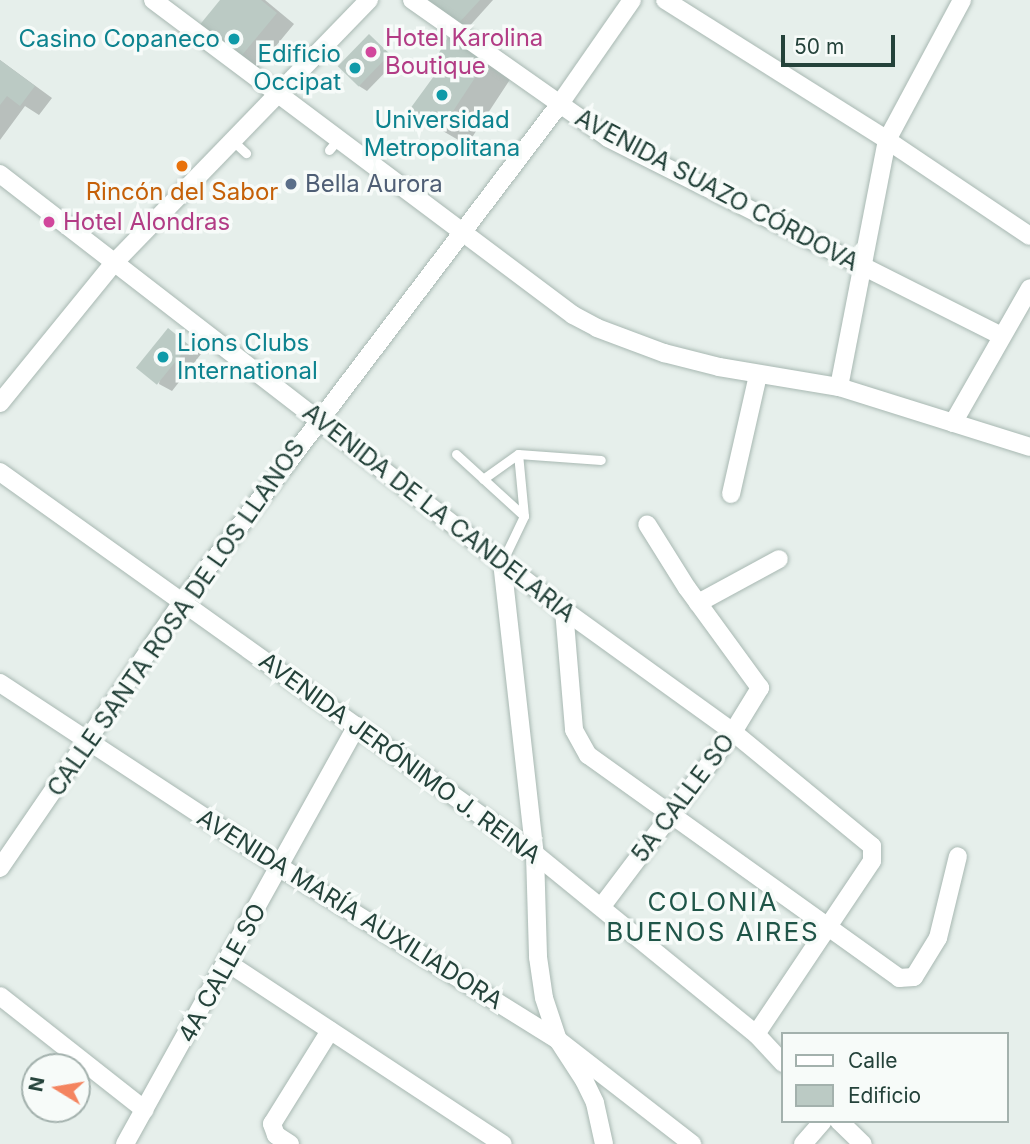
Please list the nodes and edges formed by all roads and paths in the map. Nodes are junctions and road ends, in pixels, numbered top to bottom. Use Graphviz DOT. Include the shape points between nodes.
graph roads {
  1 [pos="153,0"];
  2 [pos="369,0"];
  3 [pos="412,0"];
  4 [pos="632,0"];
  5 [pos="664,0"];
  6 [pos="962,0"];
  7 [pos="279,94"];
  8 [pos="559,105"];
  9 [pos="887,140"];
  10 [pos="0,174"];
  11 [pos="461,230"];
  12 [pos="1030,236"];
  13 [pos="113,264"];
  14 [pos="862,268"];
  15 [pos="1030,288"];
  16 [pos="1001,336"];
  17 [pos="758,375"];
  18 [pos="839,387"];
  19 [pos="0,403"];
  20 [pos="318,419"];
  21 [pos="953,423"];
  22 [pos="1030,447"];
  23 [pos="456,454"];
  24 [pos="518,454"];
  25 [pos="601,460"];
  26 [pos="0,472"];
  27 [pos="483,479"];
  28 [pos="731,495"];
  29 [pos="524,516"];
  30 [pos="647,524"];
  31 [pos="779,559"];
  32 [pos="502,562"];
  33 [pos="183,602"];
  34 [pos="698,603"];
  35 [pos="564,610"];
  36 [pos="0,683"];
  37 [pos="356,726"];
  38 [pos="733,732"];
  39 [pos="89,741"];
  40 [pos="670,816"];
  41 [pos="535,854"];
  42 [pos="958,856"];
  43 [pos="280,867"];
  44 [pos="0,868"];
  45 [pos="602,906"];
  46 [pos="827,926"];
  47 [pos="228,963"];
  48 [pos="0,996"];
  49 [pos="330,1031"];
  50 [pos="756,1034"];
  51 [pos="558,1040"];
  52 [pos="782,1062"];
  53 [pos="145,1110"];
  54 [pos="821,1123"];
  55 [pos="841,1123"];
  56 [pos="125,1144"];
  57 [pos="290,1144"];
  58 [pos="503,1144"];
  59 [pos="604,1144"];
  60 [pos="692,1144"];
  61 [pos="803,1144"];
  62 [pos="863,1144"];
  1 -- 7 [label="street"];
  2 -- 7 [label="street"];
  3 -- 8 [label="street, AVENIDA SUAZO CÓRDOVA"];
  4 -- 8 [label="street, CALLE SANTA ROSA DE LOS LLANOS"];
  5 -- 9 [label="street"];
  6 -- 9 [label="street"];
  7 -- 11 [label="street" via="334,144"];
  7 -- 13 [label="street" via="240,147"];
  8 -- 11 [label="street, CALLE SANTA ROSA DE LOS LLANOS"];
  8 -- 14 [label="street, AVENIDA SUAZO CÓRDOVA" via="608,138"];
  9 -- 12 [label="street"];
  9 -- 14 [label="street"];
  10 -- 13 [label="street, AVENIDA DE LA CANDELARIA"];
  11 -- 17 [label="street" via="597,328 664,353"];
  11 -- 20 [label="street, CALLE SANTA ROSA DE LOS LLANOS"];
  13 -- 19 [label="street"];
  13 -- 20 [label="street, AVENIDA DE LA CANDELARIA"];
  14 -- 16 [label="street, AVENIDA SUAZO CÓRDOVA"];
  14 -- 18 [label="street"];
  15 -- 16 [label="street"];
  16 -- 21 [label="street"];
  17 -- 18 [label="street"];
  17 -- 28 [label="street"];
  18 -- 21 [label="street"];
  20 -- 32 [label="street, AVENIDA DE LA CANDELARIA"];
  20 -- 33 [label="street, CALLE SANTA ROSA DE LOS LLANOS"];
  21 -- 22 [label="street"];
  23 -- 27 [label="lane"];
  24 -- 25 [label="lane"];
  24 -- 27 [label="lane"];
  24 -- 29 [label="lane"];
  26 -- 33 [label="street, AVENIDA JERÓNIMO J. REINA"];
  27 -- 29 [label="lane"];
  29 -- 32 [label="lane"];
  30 -- 34 [label="street"];
  31 -- 34 [label="street"];
  32 -- 35 [label="street, AVENIDA DE LA CANDELARIA"];
  32 -- 41 [label="street"];
  33 -- 37 [label="street, AVENIDA JERÓNIMO J. REINA"];
  33 -- 39 [label="street, CALLE SANTA ROSA DE LOS LLANOS"];
  34 -- 38 [label="street, 5A CALLE SO" via="760,688"];
  35 -- 38 [label="street, AVENIDA DE LA CANDELARIA"];
  35 -- 40 [label="street" via="578,743"];
  36 -- 39 [label="street, AVENIDA MARÍA AUXILIADORA"];
  37 -- 41 [label="street, AVENIDA JERÓNIMO J. REINA"];
  37 -- 43 [label="street, 4A CALLE SO"];
  38 -- 40 [label="street, 5A CALLE SO"];
  38 -- 46 [label="street, AVENIDA DE LA CANDELARIA" via="872,846 874,854"];
  39 -- 43 [label="street, AVENIDA MARÍA AUXILIADORA"];
  39 -- 44 [label="street, CALLE SANTA ROSA DE LOS LLANOS"];
  40 -- 45 [label="street, 5A CALLE SO"];
  40 -- 46 [label="street"];
  41 -- 45 [label="street, AVENIDA JERÓNIMO J. REINA"];
  41 -- 51 [label="street" via="538,957 544,998"];
  42 -- 46 [label="street" via="938,938 914,978 900,978"];
  43 -- 47 [label="street, 4A CALLE SO"];
  43 -- 51 [label="street, AVENIDA MARÍA AUXILIADORA"];
  45 -- 50 [label="street, AVENIDA JERÓNIMO J. REINA"];
  46 -- 50 [label="street"];
  47 -- 49 [label="street"];
  47 -- 53 [label="street, 4A CALLE SO"];
  48 -- 53 [label="street"];
  49 -- 57 [label="street" via="272,1124 276,1135"];
  49 -- 58 [label="street"];
  50 -- 52 [label="street, AVENIDA JERÓNIMO J. REINA"];
  51 -- 59 [label="street" via="595,1103"];
  51 -- 60 [label="street, AVENIDA MARÍA AUXILIADORA"];
  53 -- 56 [label="street, 4A CALLE SO"];
  54 -- 61 [label="street"];
  55 -- 62 [label="street"];
}
